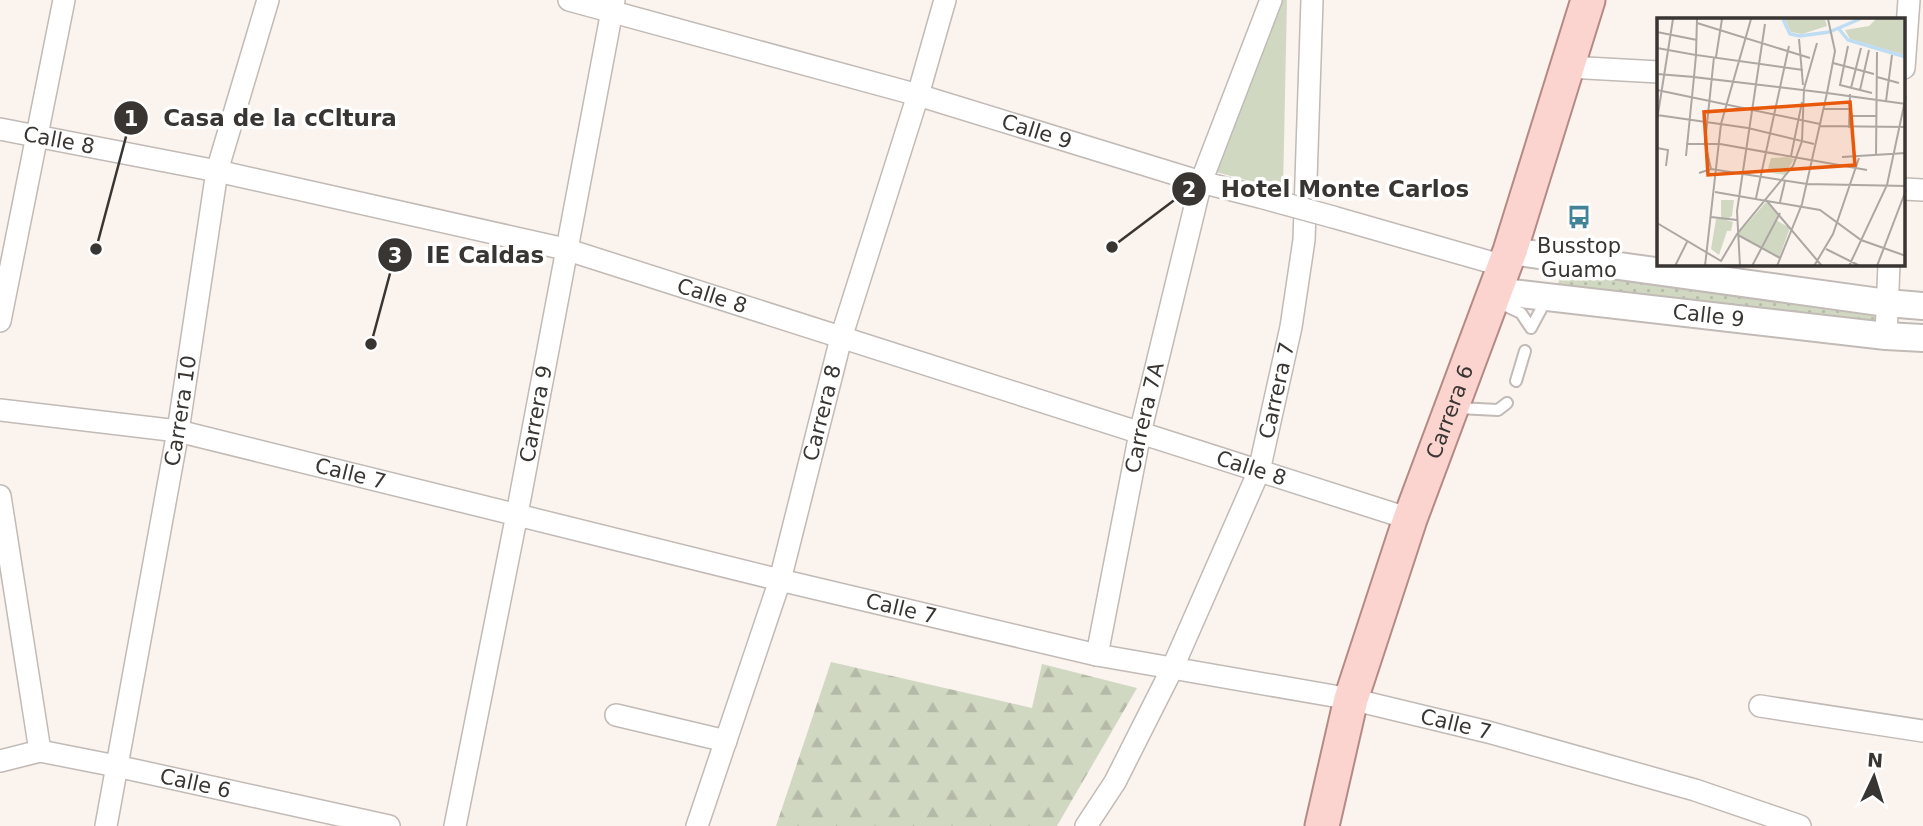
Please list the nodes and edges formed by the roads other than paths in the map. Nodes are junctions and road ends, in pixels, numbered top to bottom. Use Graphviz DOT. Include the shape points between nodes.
graph roads {
  1 [pos="64,0"];
  2 [pos="268,0"];
  3 [pos="569,0"];
  4 [pos="945,0"];
  5 [pos="1271,0"];
  6 [pos="1312,0"];
  7 [pos="1588,0"];
  8 [pos="1909,0"];
  9 [pos="612,6"];
  10 [pos="1906,41"];
  11 [pos="1568,66"];
  12 [pos="1657,72"];
  13 [pos="918,95"];
  14 [pos="0,129"];
  15 [pos="35,138"];
  16 [pos="217,171"];
  17 [pos="1201,182"];
  18 [pos="565,249"];
  19 [pos="1889,266"];
  20 [pos="1500,277"];
  21 [pos="1886,303"];
  22 [pos="1923,306"];
  23 [pos="0,321"];
  24 [pos="1886,336"];
  25 [pos="841,338"];
  26 [pos="1923,338"];
  27 [pos="1525,351"];
  28 [pos="1516,381"];
  29 [pos="1507,403"];
  30 [pos="1451,407"];
  31 [pos="0,410"];
  32 [pos="178,431"];
  33 [pos="1140,433"];
  34 [pos="1259,471"];
  35 [pos="0,496"];
  36 [pos="517,514"];
  37 [pos="1410,519"];
  38 [pos="780,580"];
  39 [pos="1097,655"];
  40 [pos="1172,670"];
  41 [pos="1351,699"];
  42 [pos="1760,706"];
  43 [pos="617,715"];
  44 [pos="1923,731"];
  45 [pos="726,741"];
  46 [pos="40,751"];
  47 [pos="0,761"];
  48 [pos="116,766"];
  49 [pos="106,826"];
  50 [pos="389,826"];
  51 [pos="455,826"];
  52 [pos="697,826"];
  53 [pos="1086,826"];
  54 [pos="1322,826"];
  55 [pos="1800,826"];
  1 -- 15 [label="street"];
  2 -- 16 [label="street, Carrera 10"];
  3 -- 9 [label="street, Calle 9"];
  4 -- 13 [label="street, Carrera 8"];
  5 -- 17 [label="street, Carrera 7A"];
  6 -- 34 [label="street, Carrera 7" via="1304,240 1291,327"];
  7 -- 11 [label="main road, Carrera 6"];
  8 -- 10 [label="street"];
  9 -- 13 [label="street, Calle 9"];
  9 -- 18 [label="street, Carrera 9"];
  11 -- 12 [label="street"];
  11 -- 20 [label="main road, Carrera 6"];
  13 -- 17 [label="street, Calle 9"];
  13 -- 25 [label="street, Carrera 8"];
  14 -- 15 [label="street, Calle 8"];
  15 -- 16 [label="street, Calle 8"];
  15 -- 23 [label="street"];
  16 -- 18 [label="street, Calle 8"];
  16 -- 32 [label="street, Carrera 10"];
  17 -- 20 [label="street, Calle 9, bridge" via="1333,217"];
  17 -- 33 [label="street, Carrera 7A"];
  18 -- 25 [label="street, Calle 8"];
  18 -- 36 [label="street, Carrera 9"];
  19 -- 21 [label="street"];
  20 -- 21 [label="street, Calle 9"];
  20 -- 24 [label="street, Calle 9" via="1547,297"];
  20 -- 30 [label="main road, Carrera 6"];
  21 -- 22 [label="street, Calle 9"];
  21 -- 24 [label="street"];
  24 -- 26 [label="street, Calle 9"];
  25 -- 33 [label="street, Calle 8"];
  25 -- 38 [label="street, Carrera 8"];
  27 -- 28 [label="lane"];
  29 -- 30 [label="lane" via="1497,410"];
  30 -- 37 [label="main road, Carrera 6"];
  31 -- 32 [label="street, Calle 7"];
  32 -- 36 [label="street, Calle 7"];
  32 -- 48 [label="street, Carrera 10"];
  33 -- 34 [label="street, Calle 8"];
  33 -- 39 [label="street, Carrera 7A"];
  34 -- 37 [label="street, Calle 8"];
  34 -- 40 [label="street, Carrera 7"];
  35 -- 46 [label="street"];
  36 -- 38 [label="street, Calle 7"];
  36 -- 51 [label="street, Carrera 9"];
  37 -- 41 [label="main road, Carrera 6"];
  38 -- 39 [label="street, Calle 7"];
  38 -- 45 [label="street, Carrera 8"];
  39 -- 40 [label="street, Calle 7"];
  40 -- 41 [label="street, Calle 7"];
  40 -- 53 [label="street, Carrera 7" via="1115,782"];
  41 -- 54 [label="main road, Carrera 6"];
  41 -- 55 [label="street, Calle 7" via="1540,746 1695,790"];
  42 -- 44 [label="street"];
  43 -- 45 [label="street"];
  45 -- 52 [label="street, Carrera 8"];
  46 -- 47 [label="street, Calle 6"];
  46 -- 48 [label="street, Calle 6"];
  48 -- 49 [label="street, Carrera 10"];
  48 -- 50 [label="street, Calle 6"];
}
